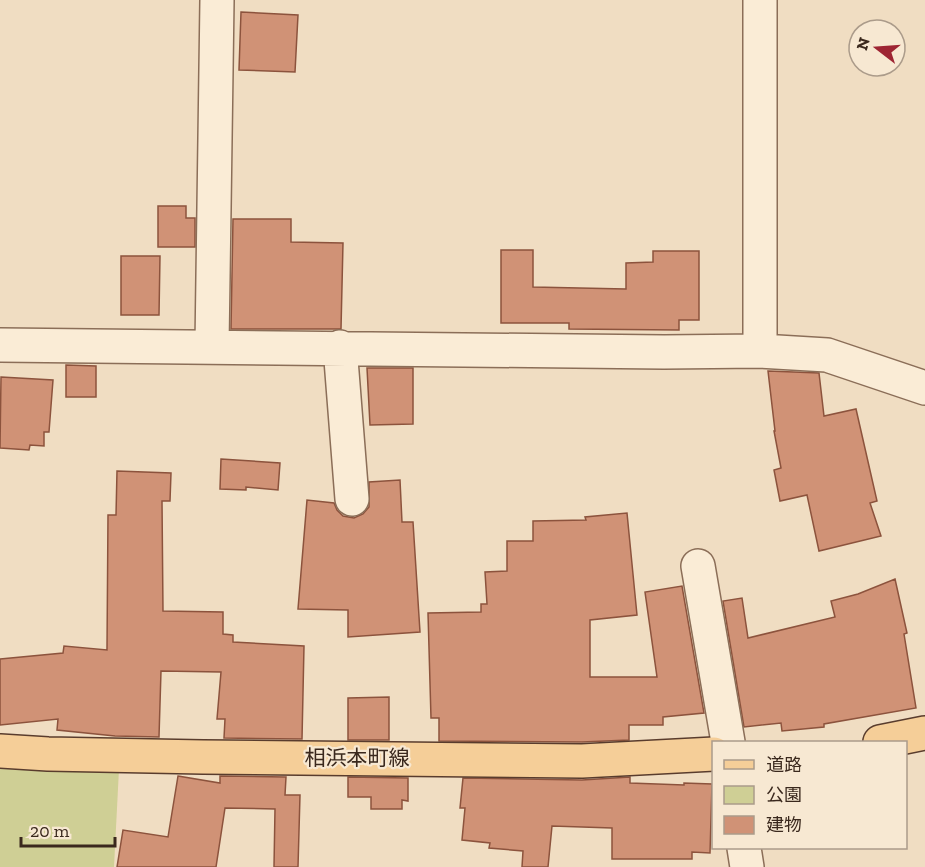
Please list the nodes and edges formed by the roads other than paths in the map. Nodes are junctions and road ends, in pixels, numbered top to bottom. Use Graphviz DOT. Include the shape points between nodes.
graph roads {
  1 [pos="218,0"];
  2 [pos="760,0"];
  3 [pos="0,345"];
  4 [pos="212,346"];
  5 [pos="340,347"];
  6 [pos="760,351"];
  7 [pos="925,388"];
  8 [pos="352,499"];
  9 [pos="698,566"];
  10 [pos="925,733"];
  11 [pos="728,741"];
  12 [pos="885,741"];
  13 [pos="0,751"];
  14 [pos="712,754"];
  15 [pos="744,849"];
  16 [pos="747,867"];
  1 -- 4 [label="street"];
  2 -- 6 [label="street"];
  3 -- 4 [label="street"];
  4 -- 5 [label="street"];
  5 -- 6 [label="street"];
  5 -- 8 [label="street"];
  6 -- 7 [label="street" via="827,355"];
  9 -- 11 [label="street"];
  10 -- 12 [label="main road"];
  13 -- 14 [label="main road, 相浜本町線" via="582,760"];
  15 -- 16 [label="street"];
}
